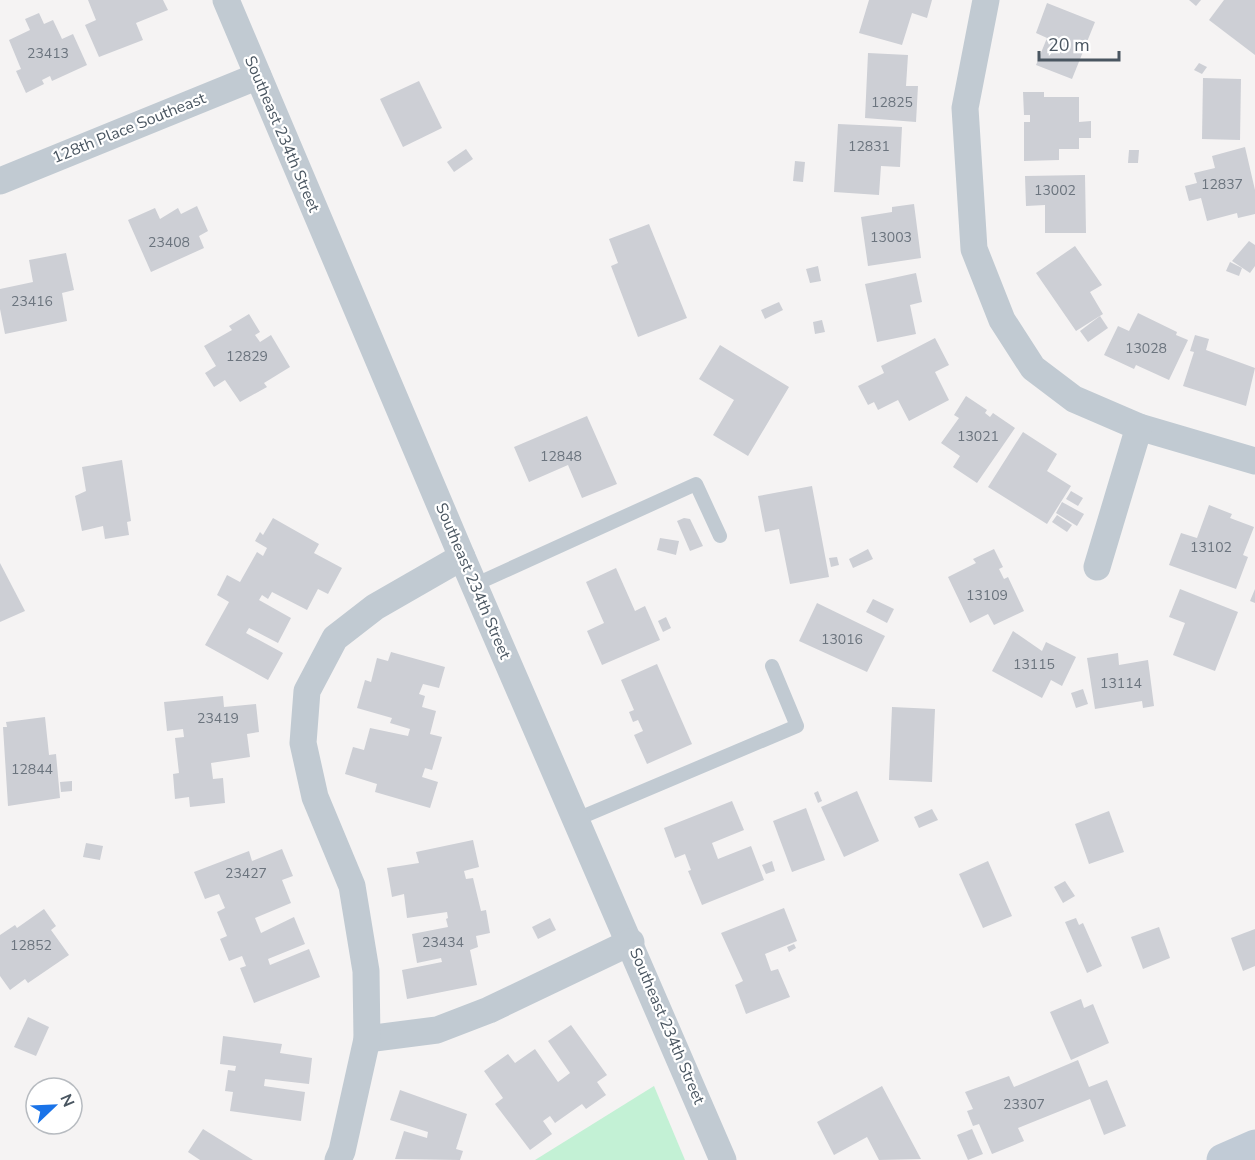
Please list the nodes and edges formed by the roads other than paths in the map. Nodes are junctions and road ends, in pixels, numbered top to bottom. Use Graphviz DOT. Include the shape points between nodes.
graph roads {
  1 [pos="226,0"];
  2 [pos="986,0"];
  3 [pos="258,76"];
  4 [pos="0,181"];
  5 [pos="1139,427"];
  6 [pos="1255,461"];
  7 [pos="720,536"];
  8 [pos="462,557"];
  9 [pos="1097,567"];
  10 [pos="474,585"];
  11 [pos="772,666"];
  12 [pos="577,819"];
  13 [pos="631,942"];
  14 [pos="367,1039"];
  15 [pos="338,1160"];
  16 [pos="723,1160"];
  1 -- 3 [label="street, Southeast 234th Street"];
  2 -- 5 [label="street" via="965,108 974,249 1002,321 1033,368 1074,399"];
  3 -- 4 [label="street, 128th Place Southeast"];
  3 -- 8 [label="street, Southeast 234th Street"];
  5 -- 6 [label="street"];
  5 -- 9 [label="street"];
  7 -- 10 [label="lane" via="696,484"];
  8 -- 10 [label="street, Southeast 234th Street"];
  8 -- 14 [label="street" via="375,607 335,638 307,692 303,743 315,797 352,886 366,971"];
  10 -- 12 [label="street, Southeast 234th Street"];
  11 -- 12 [label="lane" via="797,726"];
  12 -- 13 [label="street, Southeast 234th Street"];
  13 -- 14 [label="street" via="489,1010 437,1029"];
  13 -- 16 [label="street, Southeast 234th Street"];
  14 -- 15 [label="street"];
}
